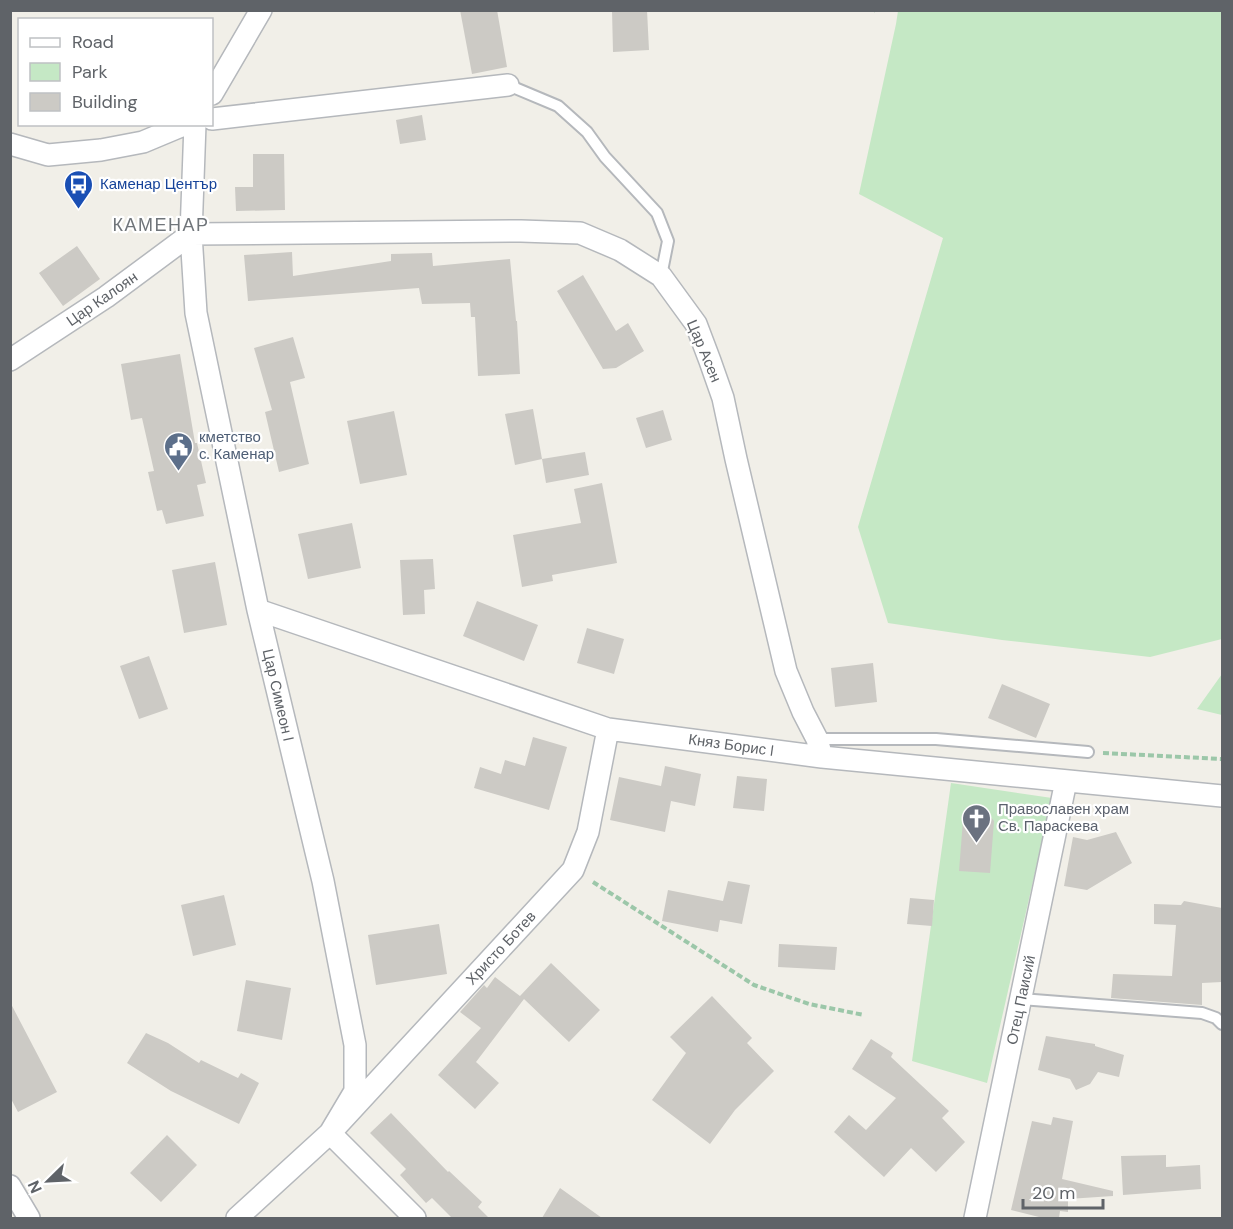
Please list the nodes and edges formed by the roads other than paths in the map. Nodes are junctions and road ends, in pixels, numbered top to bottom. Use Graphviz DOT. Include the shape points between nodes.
graph roads {
  1 [pos="261,10"];
  2 [pos="508,85"];
  3 [pos="213,92"];
  4 [pos="213,119"];
  5 [pos="181,126"];
  6 [pos="195,126"];
  7 [pos="10,144"];
  8 [pos="191,234"];
  9 [pos="661,276"];
  10 [pos="10,360"];
  11 [pos="258,610"];
  12 [pos="608,729"];
  13 [pos="819,748"];
  14 [pos="1088,752"];
  15 [pos="1066,781"];
  16 [pos="1222,796"];
  17 [pos="1021,999"];
  18 [pos="1222,1024"];
  19 [pos="330,1133"];
  20 [pos="10,1186"];
  21 [pos="29,1218"];
  22 [pos="237,1218"];
  23 [pos="416,1218"];
  24 [pos="975,1218"];
  1 -- 3 [label="street"];
  2 -- 4 [label="street"];
  2 -- 9 [label="lane" via="558,106 587,132 657,213 668,241"];
  5 -- 7 [label="street" via="142,142 101,150 48,155"];
  6 -- 8 [label="street, Цар Симеон I"];
  8 -- 9 [label="street, Цар Асен" via="580,233 620,250"];
  8 -- 10 [label="street, Цар Калоян" via="106,297"];
  8 -- 11 [label="street, Цар Симеон I" via="196,313"];
  9 -- 13 [label="street, Цар Асен" via="696,324 723,398 786,671"];
  11 -- 12 [label="street, Княз Борис I"];
  11 -- 19 [label="street, Цар Симеон I" via="323,881 356,1046 355,1091"];
  12 -- 13 [label="street, Княз Борис I"];
  12 -- 19 [label="street, Христо Ботев" via="588,832 573,870"];
  13 -- 14 [label="lane" via="936,739"];
  13 -- 15 [label="street, Княз Борис I"];
  15 -- 16 [label="street, Княз Борис I"];
  15 -- 17 [label="street, Отец Паисий"];
  17 -- 18 [label="lane" via="1202,1013 1216,1017"];
  17 -- 24 [label="street, Отец Паисий"];
  19 -- 22 [label="street, Цар Симеон I"];
  19 -- 23 [label="street"];
  20 -- 21 [label="street"];
}
